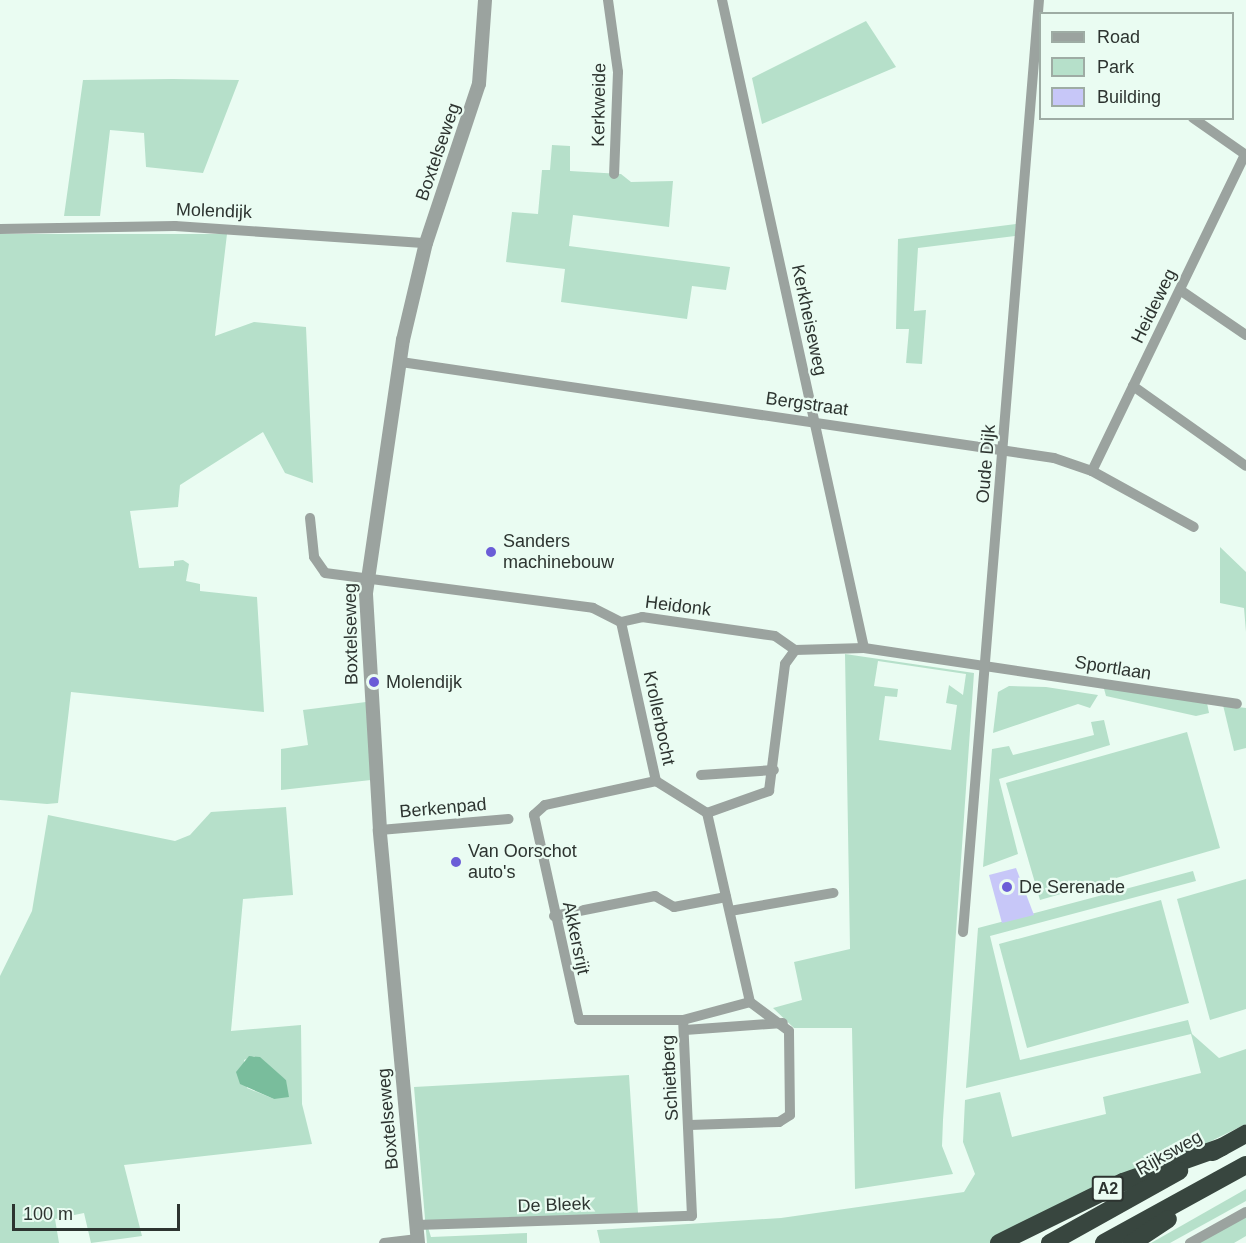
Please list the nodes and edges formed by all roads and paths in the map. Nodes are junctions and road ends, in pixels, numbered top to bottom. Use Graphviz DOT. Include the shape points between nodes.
graph roads {
  1 [pos="485,0"];
  2 [pos="608,0"];
  3 [pos="722,0"];
  4 [pos="1028,0"];
  5 [pos="1040,8"];
  6 [pos="1039,20"];
  7 [pos="1196,120"];
  8 [pos="1245,155"];
  9 [pos="614,174"];
  10 [pos="0,229"];
  11 [pos="426,243"];
  12 [pos="1180,290"];
  13 [pos="1246,335"];
  14 [pos="401,362"];
  15 [pos="1133,386"];
  16 [pos="815,422"];
  17 [pos="1004,449"];
  18 [pos="1245,465"];
  19 [pos="1092,471"];
  20 [pos="310,518"];
  21 [pos="1194,526"];
  22 [pos="367,577"];
  23 [pos="621,622"];
  24 [pos="864,648"];
  25 [pos="795,650"];
  26 [pos="984,665"];
  27 [pos="1237,704"];
  28 [pos="774,770"];
  29 [pos="701,775"];
  30 [pos="657,781"];
  31 [pos="707,813"];
  32 [pos="508,819"];
  33 [pos="380,830"];
  34 [pos="833,892"];
  35 [pos="726,897"];
  36 [pos="730,911"];
  37 [pos="554,916"];
  38 [pos="963,932"];
  39 [pos="750,1002"];
  40 [pos="784,1023"];
  41 [pos="684,1025"];
  42 [pos="690,1125"];
  43 [pos="1246,1134"];
  44 [pos="1222,1147"];
  45 [pos="1241,1168"];
  46 [pos="1246,1212"];
  47 [pos="692,1216"];
  48 [pos="417,1236"];
  49 [pos="384,1243"];
  50 [pos="999,1243"];
  51 [pos="1050,1243"];
  52 [pos="1104,1243"];
  53 [pos="1132,1243"];
  54 [pos="1190,1243"];
  1 -- 11 [label="street, Boxtelseweg" via="479,84"];
  2 -- 9 [label="street, Kerkweide" via="618,72"];
  3 -- 16 [label="street, Kerkheiseweg"];
  4 -- 5 [label="street"];
  6 -- 17 [label="street, Oude Dijk"];
  7 -- 8 [label="street"];
  8 -- 12 [label="street, Heideweg"];
  10 -- 11 [label="street, Molendijk" via="175,226"];
  11 -- 14 [label="street, Boxtelseweg"];
  12 -- 13 [label="street"];
  12 -- 15 [label="street, Heideweg"];
  14 -- 16 [label="street, Bergstraat"];
  14 -- 22 [label="street, Boxtelseweg"];
  15 -- 18 [label="street"];
  15 -- 19 [label="street, Heideweg"];
  16 -- 17 [label="street, Bergstraat"];
  16 -- 24 [label="street, Kerkheiseweg"];
  17 -- 19 [label="street, Bergstraat" via="1054,458"];
  17 -- 26 [label="street, Oude Dijk"];
  19 -- 21 [label="street, Bergstraat"];
  20 -- 22 [label="street, Heidonk" via="317,566 325,573"];
  22 -- 23 [label="street, Heidonk" via="593,608"];
  22 -- 33 [label="street, Boxtelseweg" via="366,655"];
  23 -- 25 [label="street, Heidonk" via="642,617 775,636"];
  23 -- 30 [label="street, Krollerbocht"];
  24 -- 25 [label="street"];
  24 -- 26 [label="street"];
  25 -- 28 [label="street" via="785,664"];
  26 -- 27 [label="street, Sportlaan"];
  26 -- 38 [label="street, Oude Dijk"];
  28 -- 29 [label="street, Krollerbocht"];
  28 -- 31 [label="street" via="763,795"];
  30 -- 31 [label="street, Krollerbocht"];
  30 -- 37 [label="street, Akkersrijt" via="538,808 534,815"];
  31 -- 35 [label="street"];
  32 -- 33 [label="street, Berkenpad"];
  33 -- 48 [label="street, Boxtelseweg"];
  34 -- 36 [label="street"];
  35 -- 36 [label="street"];
  35 -- 37 [label="street" via="674,907 655,896"];
  36 -- 39 [label="street"];
  37 -- 41 [label="street, Akkersrijt" via="579,1020"];
  39 -- 40 [label="street"];
  39 -- 41 [label="street, Schietberg"];
  40 -- 41 [label="street"];
  40 -- 42 [label="street" via="789,1031 790,1116 779,1122"];
  41 -- 42 [label="street, Schietberg"];
  42 -- 47 [label="street, Schietberg"];
  43 -- 44 [label="highway, Rijksweg / A2"];
  44 -- 50 [label="highway, A2" via="1123,1182"];
  44 -- 51 [label="highway, Rijksweg / A2"];
  45 -- 52 [label="highway, A2"];
  45 -- 53 [label="highway, A2"];
  46 -- 54 [label="street"];
  47 -- 48 [label="street, De Bleek"];
  48 -- 49 [label="street, De Bleek"];
}
